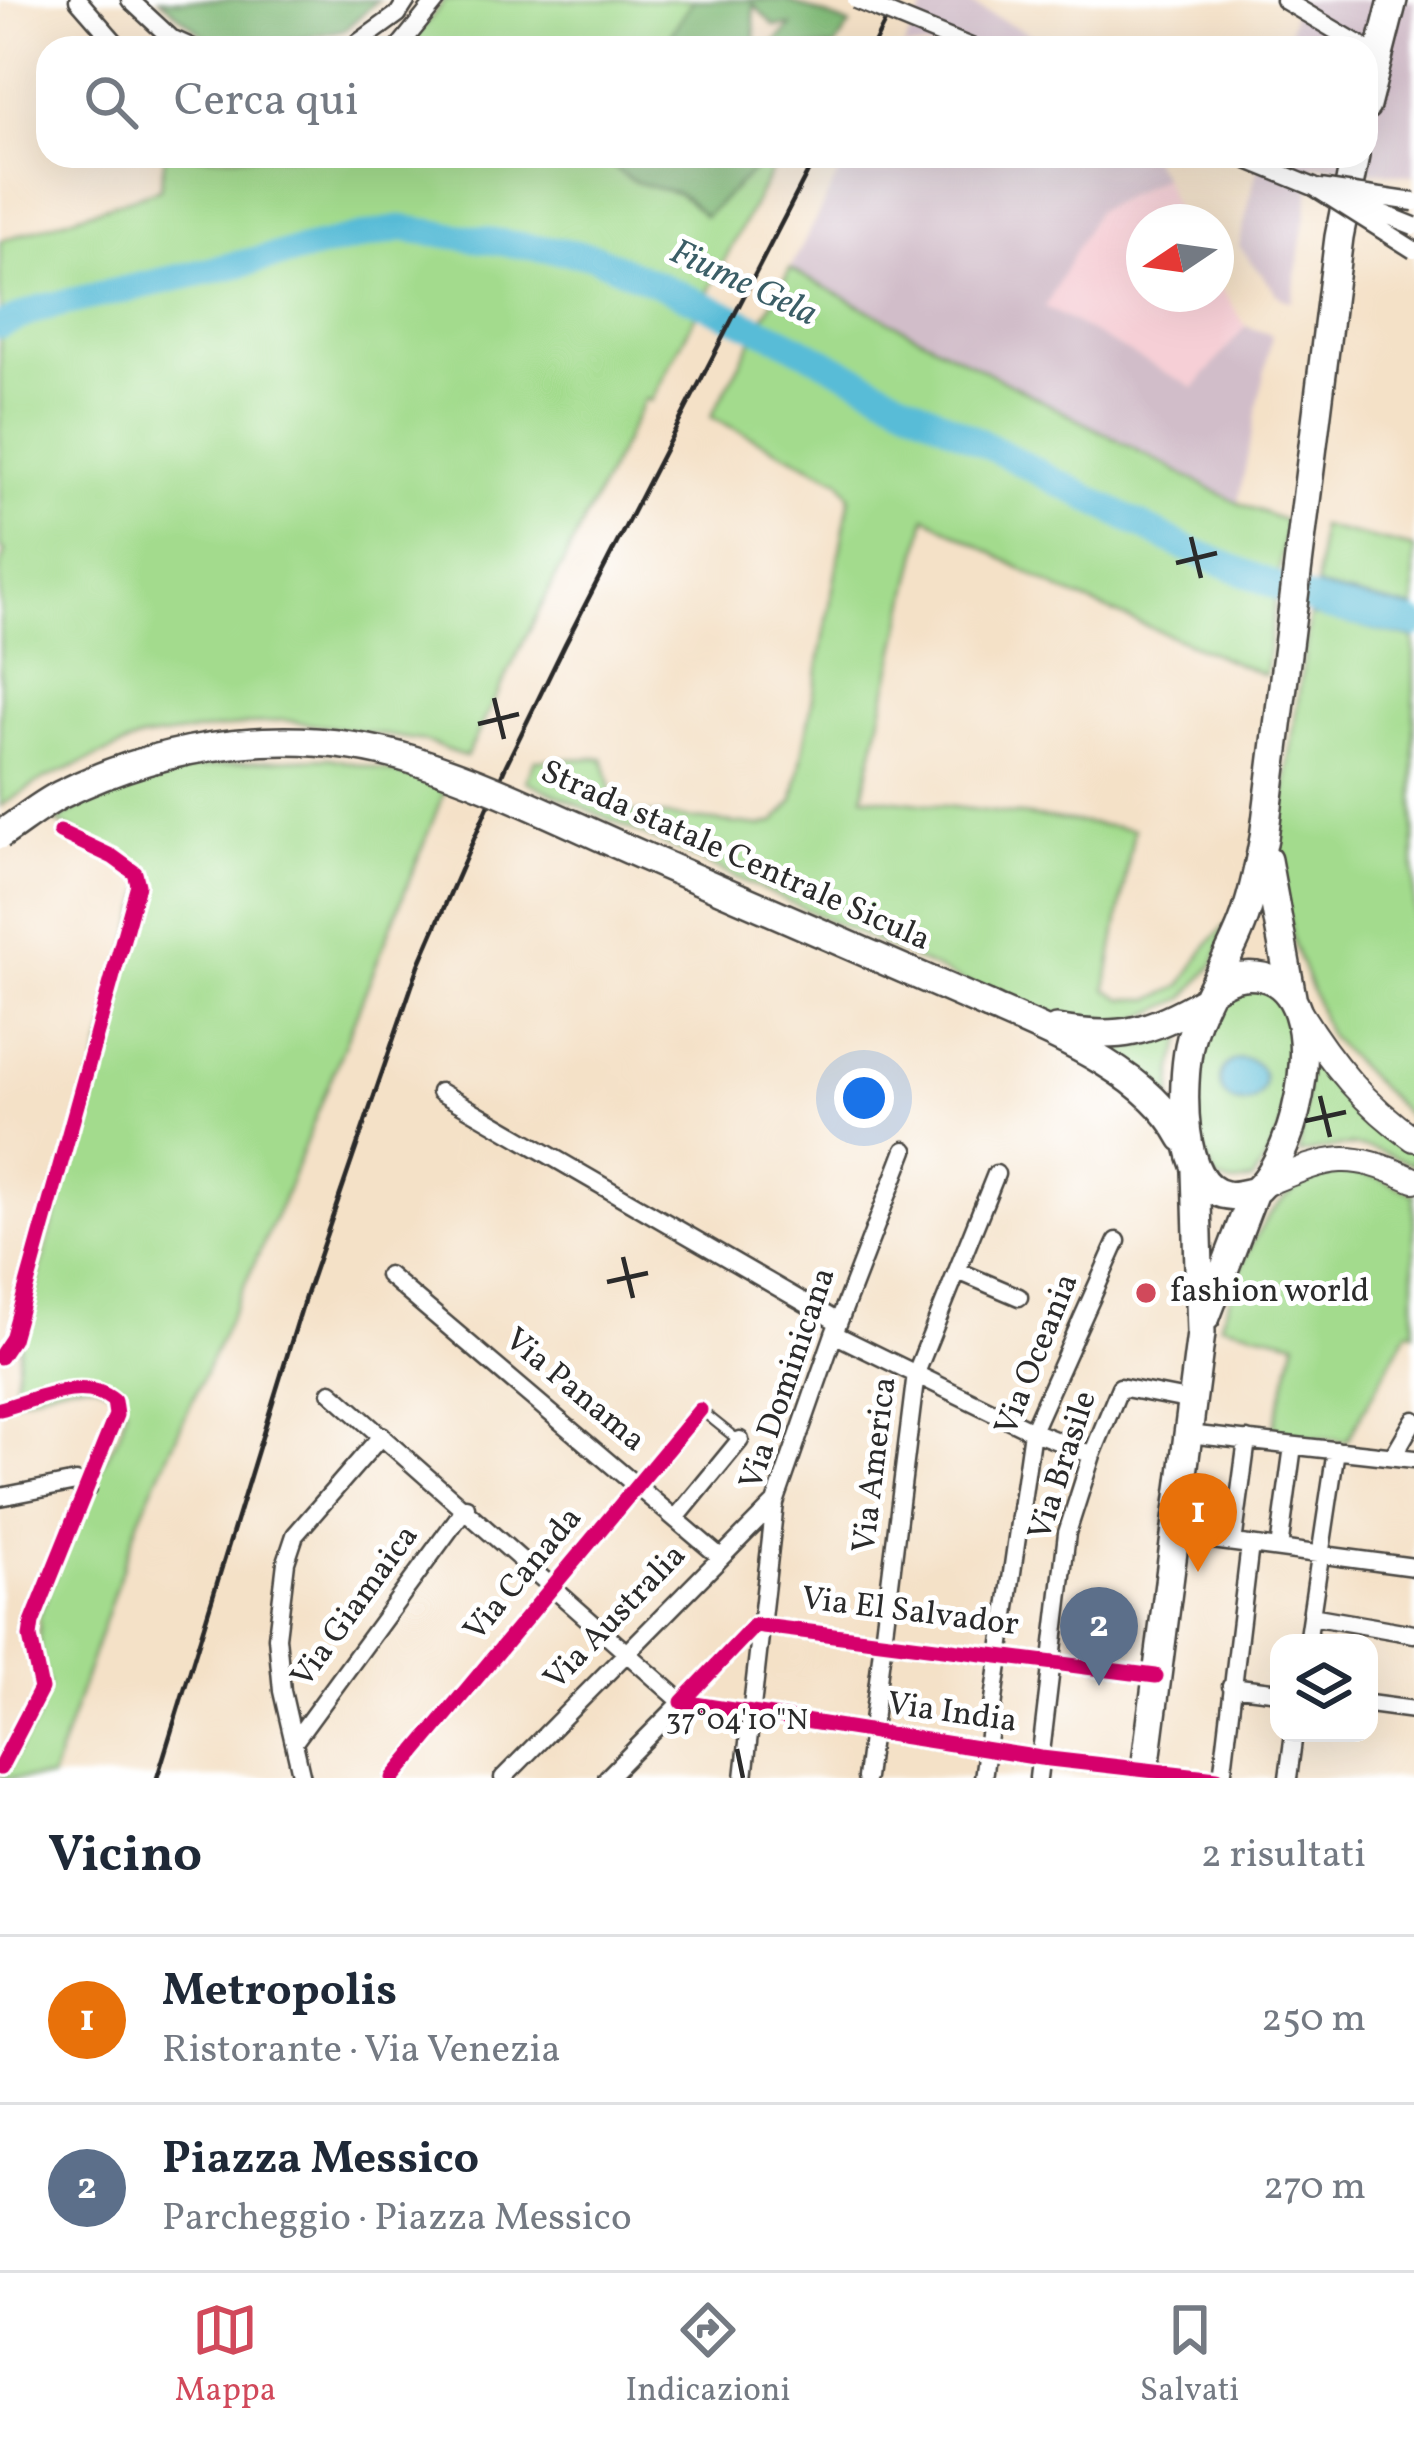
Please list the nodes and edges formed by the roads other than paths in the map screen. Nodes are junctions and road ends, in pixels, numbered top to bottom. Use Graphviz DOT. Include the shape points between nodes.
graph roads {
  1 [pos="78,0"];
  2 [pos="130,0"];
  3 [pos="407,0"];
  4 [pos="437,0"];
  5 [pos="856,0"];
  6 [pos="1284,0"];
  7 [pos="1393,0"];
  8 [pos="110,36"];
  9 [pos="169,36"];
  10 [pos="368,36"];
  11 [pos="408,36"];
  12 [pos="944,36"];
  13 [pos="1345,36"];
  14 [pos="1378,52"];
  15 [pos="1267,168"];
  16 [pos="1353,168"];
  17 [pos="1314,187"];
  18 [pos="1414,202"];
  19 [pos="1414,226"];
  20 [pos="1414,250"];
  21 [pos="60,832"];
  22 [pos="0,835"];
  23 [pos="1264,838"];
  24 [pos="1208,996"];
  25 [pos="1295,1003"];
  26 [pos="1031,1024"];
  27 [pos="440,1092"];
  28 [pos="1414,1138"];
  29 [pos="905,1150"];
  30 [pos="1193,1161"];
  31 [pos="996,1174"];
  32 [pos="1414,1180"];
  33 [pos="1259,1188"];
  34 [pos="1117,1241"];
  35 [pos="958,1270"];
  36 [pos="388,1275"];
  37 [pos="1019,1297"];
  38 [pos="836,1328"];
  39 [pos="1201,1333"];
  40 [pos="0,1357"];
  41 [pos="916,1373"];
  42 [pos="331,1392"];
  43 [pos="1192,1401"];
  44 [pos="0,1409"];
  45 [pos="700,1410"];
  46 [pos="1414,1420"];
  47 [pos="1032,1431"];
  48 [pos="1187,1434"];
  49 [pos="382,1435"];
  50 [pos="1247,1440"];
  51 [pos="740,1441"];
  52 [pos="1293,1446"];
  53 [pos="1336,1450"];
  54 [pos="1092,1455"];
  55 [pos="1393,1456"];
  56 [pos="1414,1459"];
  57 [pos="639,1484"];
  58 [pos="88,1489"];
  59 [pos="0,1497"];
  60 [pos="775,1503"];
  61 [pos="466,1507"];
  62 [pos="676,1518"];
  63 [pos="1175,1535"];
  64 [pos="1241,1544"];
  65 [pos="1279,1549"];
  66 [pos="1321,1554"];
  67 [pos="719,1556"];
  68 [pos="1414,1567"];
  69 [pos="555,1586"];
  70 [pos="1312,1616"];
  71 [pos="761,1625"];
  72 [pos="1309,1634"];
  73 [pos="1414,1634"];
  74 [pos="884,1641"];
  75 [pos="627,1651"];
  76 [pos="1001,1654"];
  77 [pos="1052,1661"];
  78 [pos="1156,1676"];
  79 [pos="1232,1686"];
  80 [pos="1270,1691"];
  81 [pos="682,1702"];
  82 [pos="1378,1705"];
  83 [pos="1414,1710"];
  84 [pos="751,1714"];
  85 [pos="872,1732"];
  86 [pos="294,1742"];
  87 [pos="1293,1742"];
  88 [pos="987,1750"];
  89 [pos="3,1757"];
  90 [pos="1041,1757"];
  91 [pos="1144,1773"];
  92 [pos="302,1778"];
  93 [pos="393,1778"];
  94 [pos="503,1778"];
  95 [pos="607,1778"];
  96 [pos="744,1778"];
  97 [pos="866,1778"];
  98 [pos="983,1778"];
  99 [pos="1038,1778"];
  100 [pos="1220,1778"];
  101 [pos="1288,1778"];
  1 -- 8 [label="street"];
  2 -- 9 [label="street"];
  3 -- 10 [label="street"];
  4 -- 11 [label="street"];
  5 -- 12 [label="street, bridge"];
  6 -- 13 [label="street"];
  7 -- 14 [label="main road"];
  15 -- 17 [label="street"];
  16 -- 23 [label="main road"];
  17 -- 18 [label="street, bridge"];
  17 -- 19 [label="street, bridge"];
  17 -- 20 [label="street, bridge"];
  21 -- 40 [label="street" via="113,857 138,885 12,1339"];
  22 -- 26 [label="main road, Strada statale Centrale Sicula, bridge" via="120,768 188,751 263,742 358,746 459,776"];
  23 -- 24 [label="main road" via="1248,910"];
  23 -- 25 [label="main road"];
  24 -- 25 [label="main road, Strada statale Centrale Sicula" via="1251,975 1283,985"];
  24 -- 26 [label="main road, Strada statale Centrale Sicula" via="1128,1034"];
  24 -- 30 [label="main road" via="1189,1046 1185,1123"];
  25 -- 28 [label="street" via="1353,1088"];
  25 -- 33 [label="main road" via="1299,1104 1279,1165"];
  26 -- 30 [label="main road, Strada statale Centrale Sicula" via="1143,1088 1174,1120"];
  27 -- 38 [label="street"];
  29 -- 38 [label="street, Via Dominicana"];
  30 -- 33 [label="main road" via="1213,1190 1228,1196"];
  30 -- 39 [label="main road"];
  31 -- 35 [label="street, Via America"];
  32 -- 33 [label="street" via="1347,1158 1318,1161"];
  33 -- 39 [label="main road"];
  34 -- 47 [label="street, Via Oceania"];
  35 -- 37 [label="street"];
  35 -- 41 [label="street, Via America"];
  36 -- 57 [label="street, Via Panama"];
  38 -- 41 [label="street"];
  38 -- 60 [label="street, Via Dominicana"];
  39 -- 43 [label="main road"];
  41 -- 47 [label="street"];
  41 -- 74 [label="street, Via America"];
  42 -- 49 [label="street"];
  43 -- 48 [label="main road"];
  43 -- 54 [label="street, Via Brasile" via="1120,1387"];
  44 -- 58 [label="street" via="82,1388 103,1391 116,1414"];
  45 -- 51 [label="lane"];
  45 -- 57 [label="street, Via Canada"];
  46 -- 55 [label="street"];
  47 -- 54 [label="street"];
  47 -- 76 [label="street, Via Oceania"];
  48 -- 50 [label="street"];
  48 -- 63 [label="main road"];
  49 -- 61 [label="street"];
  49 -- 86 [label="street" via="296,1535 286,1562 277,1637"];
  50 -- 52 [label="street"];
  50 -- 64 [label="street"];
  51 -- 62 [label="street"];
  52 -- 53 [label="street"];
  52 -- 65 [label="street"];
  53 -- 55 [label="street"];
  53 -- 66 [label="street"];
  54 -- 77 [label="street, Via Brasile" via="1067,1533"];
  55 -- 56 [label="street"];
  57 -- 62 [label="street, Via Panama"];
  57 -- 69 [label="street, Via Canada"];
  58 -- 59 [label="street" via="76,1482"];
  58 -- 89 [label="street" via="32,1623 41,1689"];
  60 -- 67 [label="street, Via Australia"];
  60 -- 71 [label="street, Via Dominicana"];
  61 -- 69 [label="street"];
  61 -- 86 [label="street, Via Giamaica"];
  62 -- 67 [label="street, Via Panama"];
  63 -- 64 [label="street"];
  63 -- 78 [label="main road"];
  64 -- 65 [label="street"];
  64 -- 79 [label="street"];
  65 -- 66 [label="street"];
  66 -- 68 [label="street"];
  66 -- 70 [label="street"];
  67 -- 75 [label="street, Via Australia"];
  69 -- 75 [label="street"];
  69 -- 93 [label="street, Via Canada"];
  70 -- 72 [label="street"];
  70 -- 73 [label="street"];
  71 -- 74 [label="street, Via El Salvador"];
  71 -- 81 [label="street"];
  71 -- 84 [label="street, Via Dominicana"];
  74 -- 76 [label="street, Via El Salvador"];
  74 -- 85 [label="street, Via America"];
  75 -- 81 [label="street"];
  75 -- 94 [label="street, Via Australia"];
  76 -- 77 [label="street, Via El Salvador"];
  76 -- 88 [label="street, Via Oceania"];
  77 -- 78 [label="street, Via El Salvador"];
  77 -- 90 [label="street, Via Brasile"];
  78 -- 91 [label="main road"];
  79 -- 80 [label="street"];
  79 -- 100 [label="street"];
  81 -- 84 [label="street, Via India"];
  81 -- 95 [label="street"];
  82 -- 83 [label="street"];
  84 -- 85 [label="street, Via India"];
  84 -- 96 [label="street, Via Dominicana"];
  85 -- 88 [label="street, Via India"];
  85 -- 97 [label="street, Via America"];
  86 -- 92 [label="street"];
  87 -- 101 [label="street"];
  88 -- 90 [label="street, Via India"];
  88 -- 98 [label="street, Via Oceania"];
  90 -- 91 [label="street, Via India"];
  90 -- 99 [label="street, Via Brasile"];
  91 -- 100 [label="street, Via India"];
}
